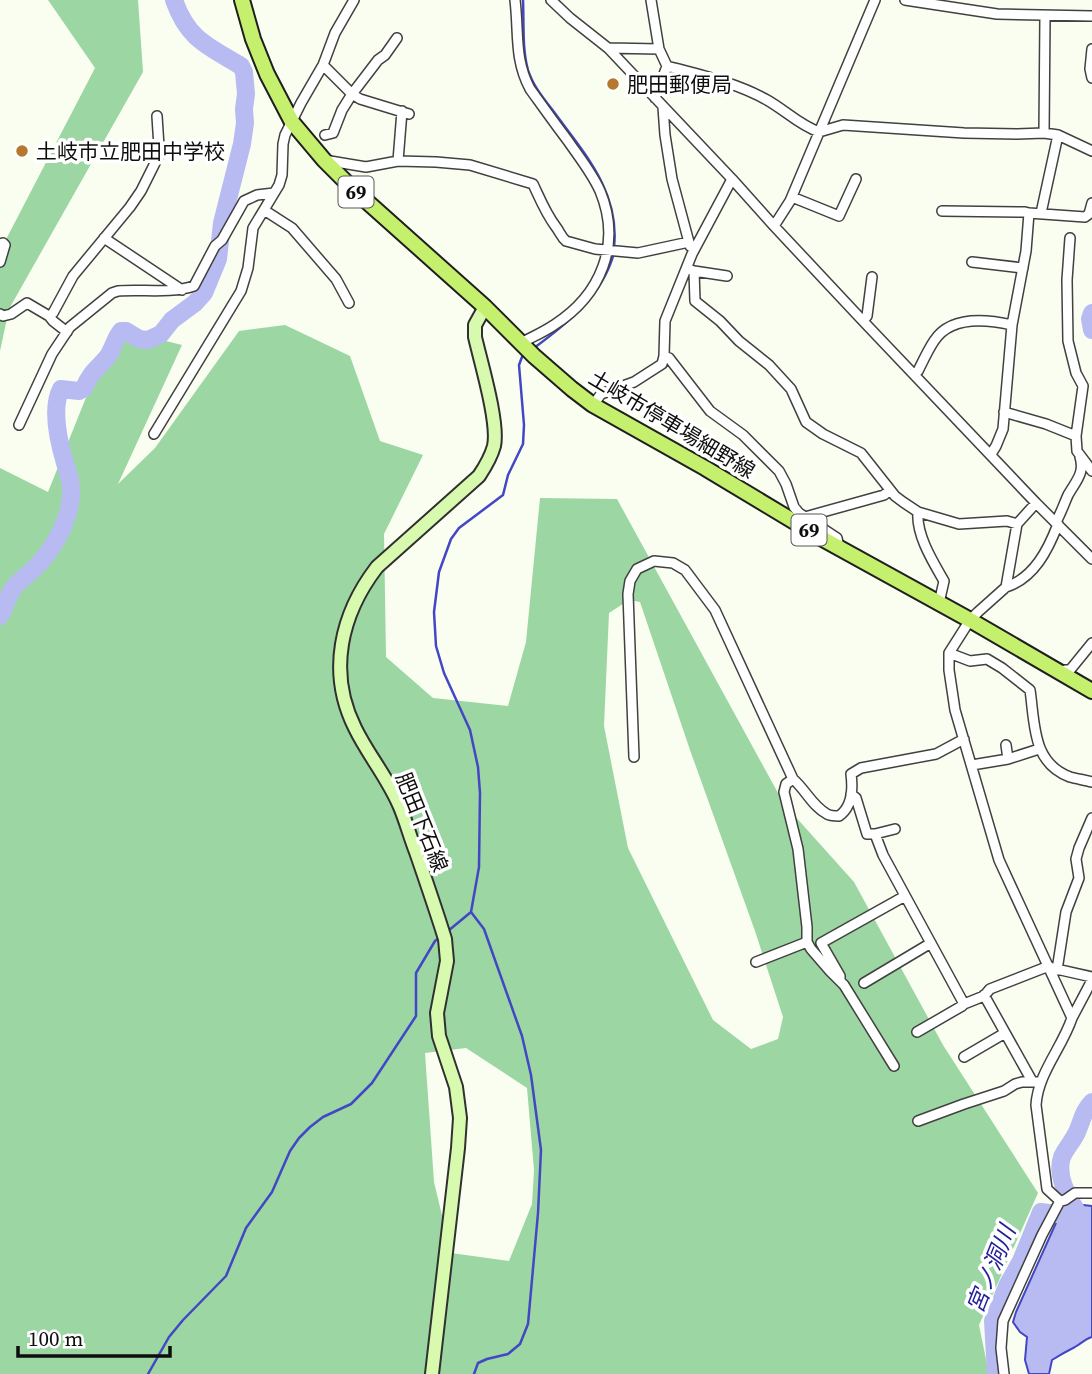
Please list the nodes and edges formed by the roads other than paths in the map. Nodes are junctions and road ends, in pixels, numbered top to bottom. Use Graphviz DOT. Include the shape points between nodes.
graph roads {
  1 [pos="242,0"];
  2 [pos="354,0"];
  3 [pos="515,0"];
  4 [pos="551,0"];
  5 [pos="651,0"];
  6 [pos="875,0"];
  7 [pos="905,0"];
  8 [pos="1045,16"];
  9 [pos="1092,16"];
  10 [pos="397,38"];
  11 [pos="608,48"];
  12 [pos="659,49"];
  13 [pos="1092,49"];
  14 [pos="323,65"];
  15 [pos="667,66"];
  16 [pos="1092,78"];
  17 [pos="352,94"];
  18 [pos="656,98"];
  19 [pos="663,107"];
  20 [pos="157,116"];
  21 [pos="292,122"];
  22 [pos="819,132"];
  23 [pos="1044,133"];
  24 [pos="326,135"];
  25 [pos="1058,135"];
  26 [pos="1092,151"];
  27 [pos="398,161"];
  28 [pos="326,162"];
  29 [pos="732,178"];
  30 [pos="856,179"];
  31 [pos="274,193"];
  32 [pos="792,197"];
  33 [pos="1092,203"];
  34 [pos="264,210"];
  35 [pos="942,211"];
  36 [pos="1041,213"];
  37 [pos="1029,214"];
  38 [pos="774,226"];
  39 [pos="104,238"];
  40 [pos="1070,238"];
  41 [pos="689,242"];
  42 [pos="0,244"];
  43 [pos="613,251"];
  44 [pos="692,254"];
  45 [pos="0,262"];
  46 [pos="972,262"];
  47 [pos="1023,268"];
  48 [pos="690,269"];
  49 [pos="727,276"];
  50 [pos="872,277"];
  51 [pos="182,290"];
  52 [pos="349,303"];
  53 [pos="485,307"];
  54 [pos="0,314"];
  55 [pos="48,316"];
  56 [pos="863,321"];
  57 [pos="1012,325"];
  58 [pos="67,332"];
  59 [pos="526,348"];
  60 [pos="664,356"];
  61 [pos="914,374"];
  62 [pos="593,405"];
  63 [pos="1004,412"];
  64 [pos="19,425"];
  65 [pos="155,434"];
  66 [pos="1076,436"];
  67 [pos="991,454"];
  68 [pos="1080,455"];
  69 [pos="1092,471"];
  70 [pos="890,490"];
  71 [pos="1036,503"];
  72 [pos="918,512"];
  73 [pos="805,517"];
  74 [pos="1057,523"];
  75 [pos="1017,524"];
  76 [pos="839,548"];
  77 [pos="1092,559"];
  78 [pos="1006,587"];
  79 [pos="939,603"];
  80 [pos="971,620"];
  81 [pos="1092,643"];
  82 [pos="949,653"];
  83 [pos="1061,673"];
  84 [pos="1092,691"];
  85 [pos="964,740"];
  86 [pos="1006,745"];
  87 [pos="1040,749"];
  88 [pos="634,757"];
  89 [pos="1008,759"];
  90 [pos="972,765"];
  91 [pos="793,779"];
  92 [pos="1092,782"];
  93 [pos="851,794"];
  94 [pos="1092,818"];
  95 [pos="895,829"];
  96 [pos="875,834"];
  97 [pos="905,896"];
  98 [pos="807,942"];
  99 [pos="931,943"];
  100 [pos="756,962"];
  101 [pos="1052,968"];
  102 [pos="1092,979"];
  103 [pos="841,981"];
  104 [pos="864,983"];
  105 [pos="984,995"];
  106 [pos="964,1004"];
  107 [pos="1072,1018"];
  108 [pos="917,1032"];
  109 [pos="1005,1033"];
  110 [pos="964,1057"];
  111 [pos="894,1066"];
  112 [pos="1036,1082"];
  113 [pos="918,1121"];
  114 [pos="1092,1192"];
  115 [pos="1060,1201"];
  116 [pos="432,1374"];
  117 [pos="1004,1374"];
  1 -- 21 [label="main road, 土岐市停車場細野線 / 69" via="262,62"];
  2 -- 14 [label="street"];
  3 -- 43 [label="street" via="524,77 600,192"];
  4 -- 11 [label="street"];
  5 -- 12 [label="street"];
  6 -- 22 [label="street"];
  7 -- 8 [label="street"];
  8 -- 9 [label="street"];
  8 -- 23 [label="street"];
  10 -- 17 [label="street"];
  11 -- 12 [label="street"];
  11 -- 18 [label="street"];
  12 -- 15 [label="street"];
  13 -- 16 [label="street"];
  14 -- 17 [label="street"];
  14 -- 21 [label="street"];
  15 -- 18 [label="street"];
  15 -- 22 [label="street" via="748,91"];
  17 -- 24 [label="street" via="333,133"];
  17 -- 27 [label="street" via="405,113"];
  18 -- 19 [label="street"];
  19 -- 29 [label="street"];
  19 -- 41 [label="street" via="672,179"];
  20 -- 39 [label="street" via="158,157 141,191"];
  21 -- 28 [label="main road, 土岐市停車場細野線 / 69"];
  21 -- 31 [label="street"];
  22 -- 23 [label="street" via="843,125"];
  22 -- 32 [label="street"];
  23 -- 25 [label="street"];
  25 -- 26 [label="street"];
  25 -- 36 [label="street"];
  27 -- 28 [label="street" via="366,167"];
  27 -- 43 [label="street" via="470,165 533,184 562,239"];
  28 -- 53 [label="main road, 土岐市停車場細野線 / 69"];
  29 -- 38 [label="street"];
  29 -- 44 [label="street"];
  30 -- 32 [label="street" via="839,216"];
  31 -- 34 [label="street"];
  31 -- 51 [label="street" via="244,201 194,286"];
  32 -- 38 [label="street"];
  33 -- 36 [label="street" via="1085,218"];
  34 -- 52 [label="street" via="292,228 336,279"];
  34 -- 65 [label="street" via="253,228 241,291"];
  35 -- 37 [label="street"];
  36 -- 37 [label="street"];
  37 -- 47 [label="street"];
  38 -- 56 [label="street"];
  39 -- 51 [label="street"];
  39 -- 55 [label="street"];
  40 -- 66 [label="street" via="1068,341 1083,386"];
  41 -- 43 [label="street" via="638,253"];
  41 -- 44 [label="street"];
  42 -- 45 [label="street" via="5,245"];
  43 -- 59 [label="street" via="579,303"];
  44 -- 48 [label="street"];
  46 -- 47 [label="street"];
  47 -- 57 [label="street"];
  48 -- 49 [label="street"];
  48 -- 60 [label="street" via="665,321"];
  48 -- 70 [label="street" via="695,301 791,388 806,422 861,453"];
  50 -- 56 [label="street"];
  51 -- 58 [label="street" via="111,293"];
  53 -- 59 [label="main road, 土岐市停車場細野線 / 69"];
  53 -- 116 [label="main road, 肥田下石線" via="475,325 475,337 495,427 488,461 479,476 363,584 345,626 340,652 340,675 354,727 400,807 445,939 447,961 437,1013 460,1118"];
  54 -- 55 [label="street" via="11,314 27,303"];
  55 -- 58 [label="street"];
  56 -- 61 [label="street"];
  57 -- 61 [label="street" via="972,321 953,325 935,338"];
  57 -- 63 [label="street"];
  58 -- 64 [label="street"];
  59 -- 62 [label="main road, 土岐市停車場細野線 / 69"];
  60 -- 62 [label="street" via="662,364 634,382 601,394"];
  60 -- 73 [label="street" via="710,411 743,435 779,471 794,507"];
  61 -- 67 [label="street"];
  62 -- 76 [label="main road, 土岐市停車場細野線 / 69"];
  63 -- 66 [label="street"];
  63 -- 67 [label="street" via="1003,429"];
  66 -- 68 [label="street"];
  67 -- 71 [label="street"];
  68 -- 69 [label="street"];
  68 -- 74 [label="street" via="1080,477"];
  70 -- 72 [label="street"];
  70 -- 73 [label="street"];
  71 -- 74 [label="street"];
  71 -- 75 [label="street"];
  72 -- 75 [label="street" via="959,524"];
  72 -- 79 [label="street" via="926,548 944,582"];
  73 -- 76 [label="street" via="837,538"];
  74 -- 77 [label="street"];
  74 -- 78 [label="street" via="1040,562"];
  75 -- 78 [label="street"];
  76 -- 79 [label="main road, 土岐市停車場細野線 / 69"];
  78 -- 80 [label="street"];
  79 -- 80 [label="main road, 土岐市停車場細野線 / 69"];
  80 -- 82 [label="street"];
  80 -- 83 [label="main road, 土岐市停車場細野線 / 69"];
  81 -- 83 [label="street" via="1070,670"];
  82 -- 85 [label="street"];
  82 -- 87 [label="street" via="970,661 987,659 1030,690"];
  83 -- 84 [label="main road, 土岐市停車場細野線 / 69"];
  85 -- 90 [label="street"];
  85 -- 93 [label="street" via="936,754 861,768 851,774"];
  86 -- 89 [label="street"];
  87 -- 89 [label="street"];
  87 -- 92 [label="street" via="1059,771"];
  88 -- 91 [label="street" via="630,581 637,569 653,561 673,563 685,570 715,610"];
  89 -- 90 [label="street"];
  90 -- 101 [label="street" via="999,860"];
  91 -- 93 [label="street" via="828,815 846,811"];
  91 -- 98 [label="street" via="784,792 798,849"];
  93 -- 96 [label="street" via="867,834"];
  94 -- 101 [label="street" via="1076,859 1079,878"];
  95 -- 96 [label="street"];
  96 -- 97 [label="street"];
  97 -- 99 [label="street"];
  97 -- 103 [label="street" via="821,943"];
  98 -- 100 [label="street"];
  98 -- 103 [label="street"];
  99 -- 104 [label="street"];
  99 -- 106 [label="street"];
  101 -- 102 [label="street"];
  101 -- 105 [label="street"];
  101 -- 107 [label="street"];
  102 -- 107 [label="street"];
  103 -- 111 [label="street"];
  105 -- 106 [label="street"];
  105 -- 109 [label="street"];
  106 -- 108 [label="street"];
  107 -- 112 [label="street"];
  109 -- 110 [label="street"];
  109 -- 112 [label="street"];
  112 -- 113 [label="street" via="1015,1084"];
  112 -- 115 [label="street" via="1047,1189"];
  114 -- 115 [label="street" via="1075,1193"];
  115 -- 117 [label="street" via="1003,1321"];
}
